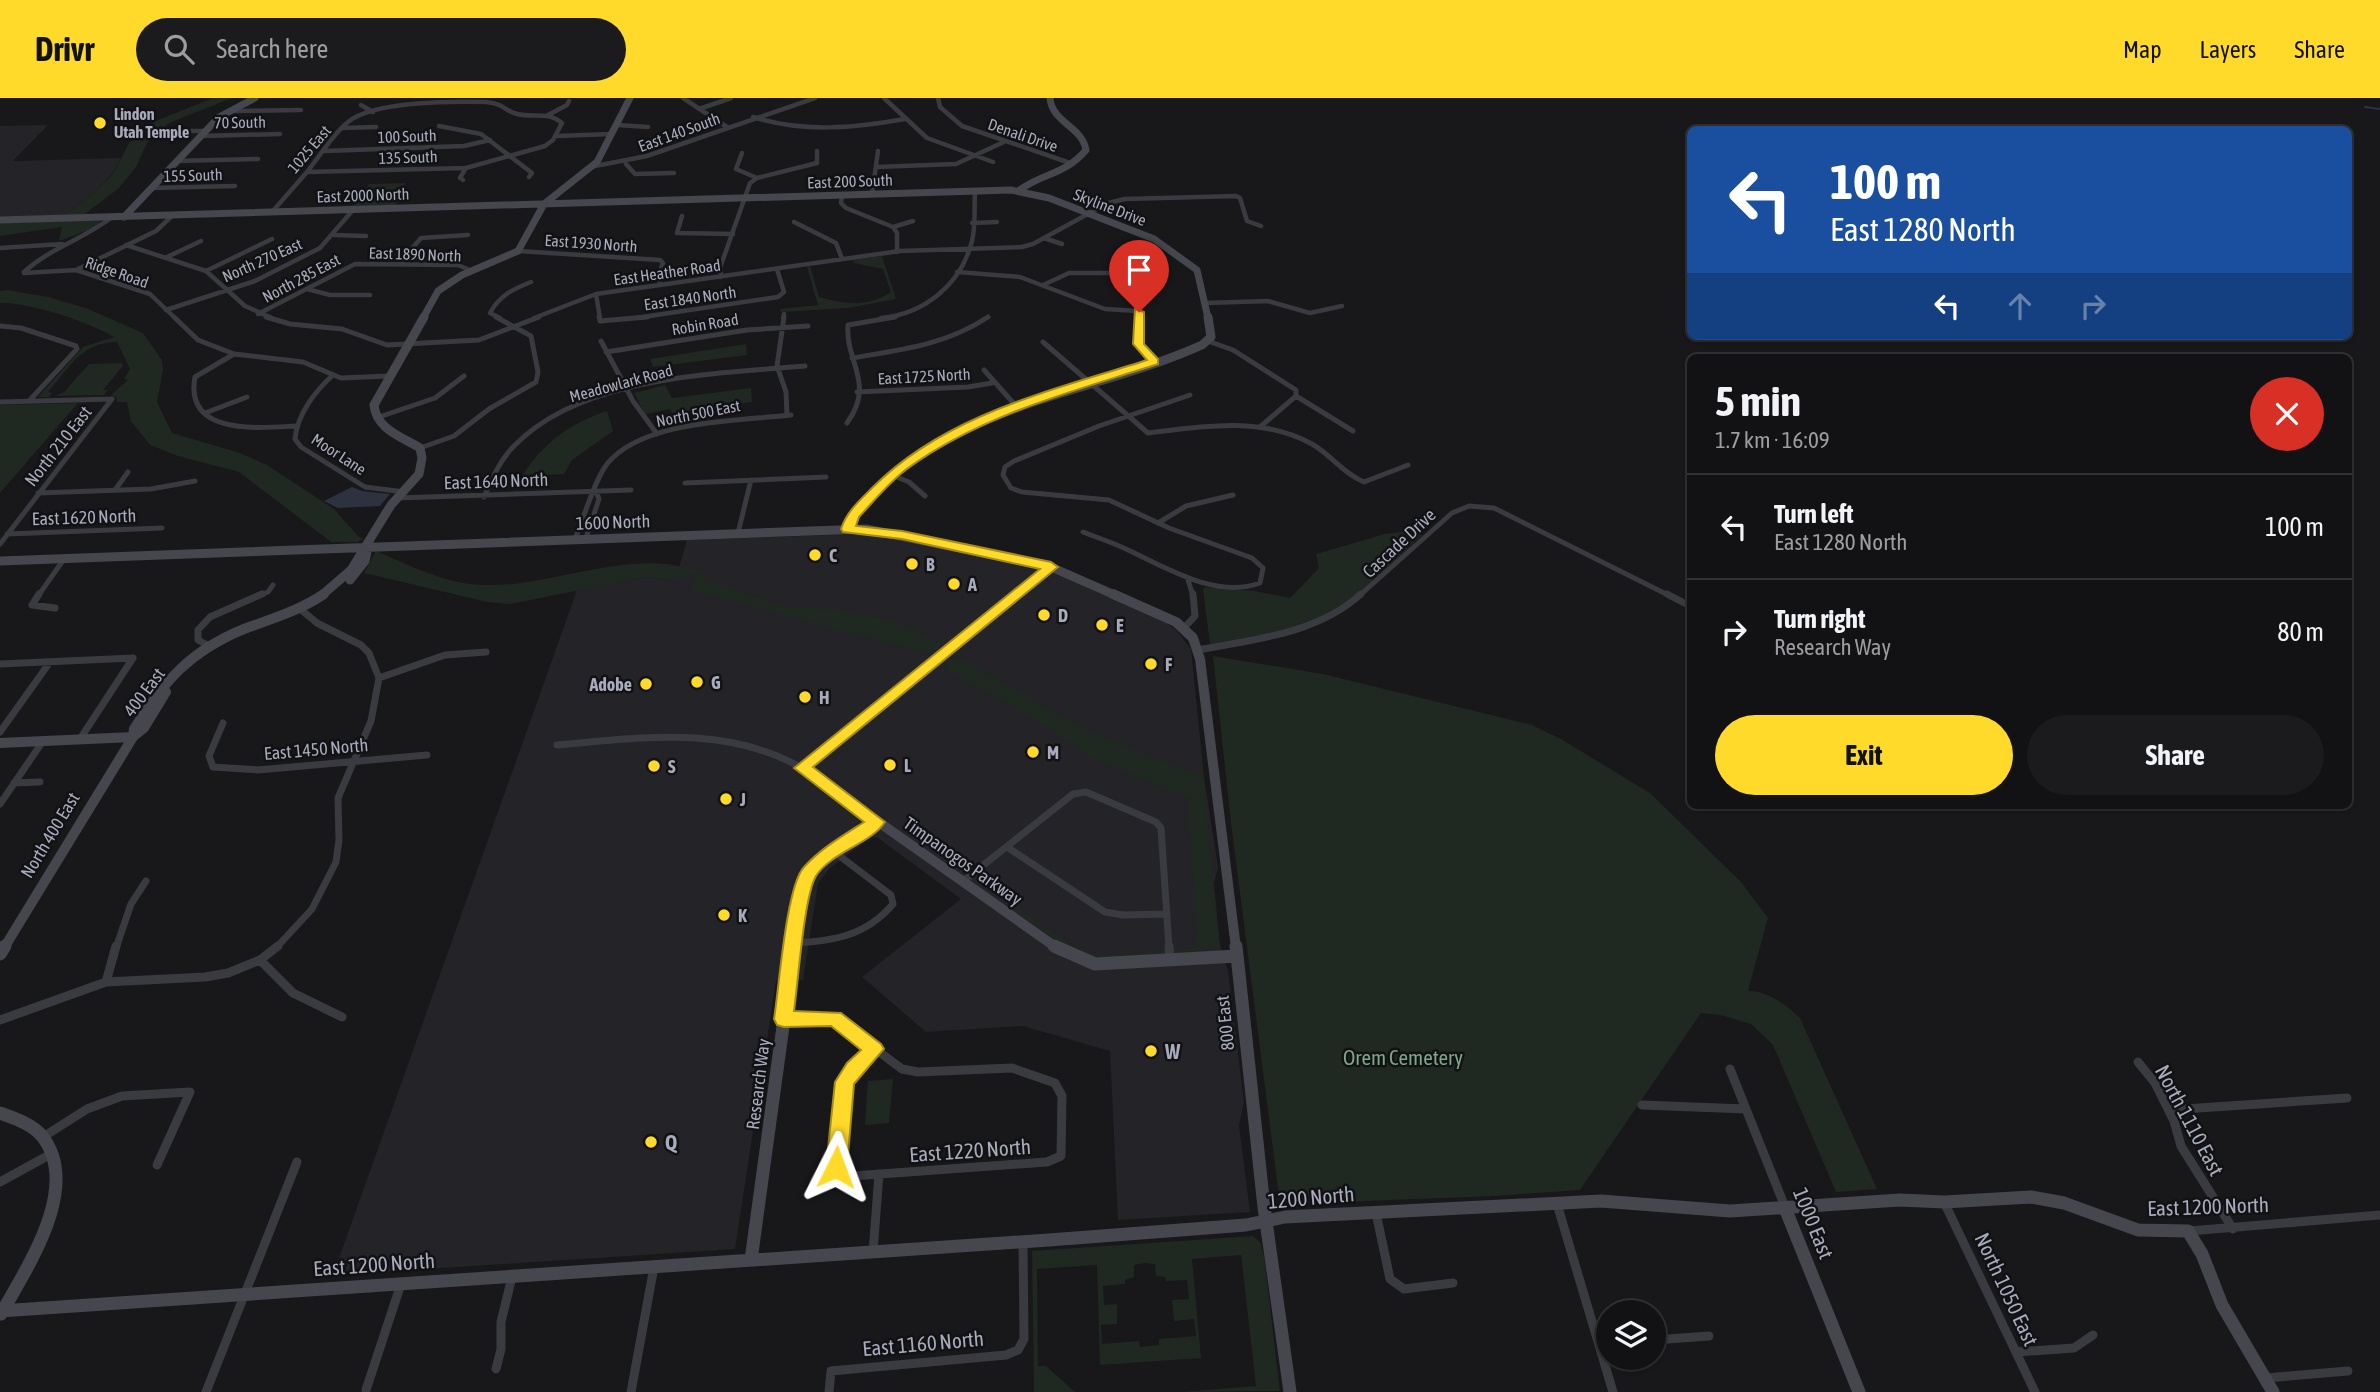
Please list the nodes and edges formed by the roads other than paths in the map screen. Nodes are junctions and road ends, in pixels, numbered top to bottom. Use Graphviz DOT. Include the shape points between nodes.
graph roads {
  1 [pos="255,98"];
  2 [pos="630,98"];
  3 [pos="683,98"];
  4 [pos="731,98"];
  5 [pos="815,98"];
  6 [pos="884,98"];
  7 [pos="938,98"];
  8 [pos="1050,98"];
  9 [pos="569,101"];
  10 [pos="361,105"];
  11 [pos="699,109"];
  12 [pos="301,110"];
  13 [pos="232,111"];
  14 [pos="373,112"];
  15 [pos="548,115"];
  16 [pos="753,117"];
  17 [pos="905,119"];
  18 [pos="617,125"];
  19 [pos="439,126"];
  20 [pos="376,127"];
  21 [pos="648,127"];
  22 [pos="727,127"];
  23 [pos="342,128"];
  24 [pos="190,131"];
  25 [pos="203,133"];
  26 [pos="280,134"];
  27 [pos="612,134"];
  28 [pos="556,136"];
  29 [pos="490,140"];
  30 [pos="1006,141"];
  31 [pos="878,150"];
  32 [pos="324,151"];
  33 [pos="817,151"];
  34 [pos="742,153"];
  35 [pos="510,156"];
  36 [pos="976,156"];
  37 [pos="258,159"];
  38 [pos="176,161"];
  39 [pos="993,162"];
  40 [pos="626,164"];
  41 [pos="1073,164"];
  42 [pos="466,167"];
  43 [pos="590,167"];
  44 [pos="876,167"];
  45 [pos="305,172"];
  46 [pos="674,173"];
  47 [pos="529,177"];
  48 [pos="757,178"];
  49 [pos="463,180"];
  50 [pos="235,186"];
  51 [pos="151,188"];
  52 [pos="975,191"];
  53 [pos="1018,191"];
  54 [pos="872,194"];
  55 [pos="842,195"];
  56 [pos="744,198"];
  57 [pos="726,199"];
  58 [pos="544,204"];
  59 [pos="353,210"];
  60 [pos="272,212"];
  61 [pos="1089,213"];
  62 [pos="173,215"];
  63 [pos="682,216"];
  64 [pos="112,217"];
  65 [pos="124,217"];
  66 [pos="0,220"];
  67 [pos="913,221"];
  68 [pos="793,222"];
  69 [pos="997,222"];
  70 [pos="972,223"];
  71 [pos="1261,226"];
  72 [pos="893,227"];
  73 [pos="733,234"];
  74 [pos="334,235"];
  75 [pos="468,235"];
  76 [pos="366,236"];
  77 [pos="1043,238"];
  78 [pos="272,239"];
  79 [pos="201,241"];
  80 [pos="62,244"];
  81 [pos="1062,244"];
  82 [pos="125,245"];
  83 [pos="0,248"];
  84 [pos="968,248"];
  85 [pos="518,251"];
  86 [pos="897,252"];
  87 [pos="166,258"];
  88 [pos="842,259"];
  89 [pos="355,264"];
  90 [pos="399,264"];
  91 [pos="777,268"];
  92 [pos="76,270"];
  93 [pos="206,271"];
  94 [pos="472,271"];
  95 [pos="957,272"];
  96 [pos="1122,273"];
  97 [pos="721,276"];
  98 [pos="531,282"];
  99 [pos="660,285"];
  100 [pos="1043,285"];
  101 [pos="307,288"];
  102 [pos="228,290"];
  103 [pos="596,294"];
  104 [pos="370,295"];
  105 [pos="1206,303"];
  106 [pos="1342,306"];
  107 [pos="166,310"];
  108 [pos="258,314"];
  109 [pos="784,314"];
  110 [pos="988,317"];
  111 [pos="0,326"];
  112 [pos="808,326"];
  113 [pos="515,327"];
  114 [pos="782,327"];
  115 [pos="601,341"];
  116 [pos="1208,341"];
  117 [pos="1043,342"];
  118 [pos="408,344"];
  119 [pos="606,352"];
  120 [pos="234,354"];
  121 [pos="852,358"];
  122 [pos="1154,362"];
  123 [pos="805,366"];
  124 [pos="777,369"];
  125 [pos="984,370"];
  126 [pos="333,375"];
  127 [pos="389,376"];
  128 [pos="464,376"];
  129 [pos="992,383"];
  130 [pos="1090,383"];
  131 [pos="628,391"];
  132 [pos="857,392"];
  133 [pos="1190,395"];
  134 [pos="1296,396"];
  135 [pos="247,397"];
  136 [pos="29,401"];
  137 [pos="0,402"];
  138 [pos="1016,406"];
  139 [pos="205,413"];
  140 [pos="1129,416"];
  141 [pos="376,418"];
  142 [pos="847,424"];
  143 [pos="295,426"];
  144 [pos="1260,427"];
  145 [pos="1353,431"];
  146 [pos="657,435"];
  147 [pos="420,448"];
  148 [pos="1408,465"];
  149 [pos="128,472"];
  150 [pos="891,475"];
  151 [pos="826,477"];
  152 [pos="751,480"];
  153 [pos="195,481"];
  154 [pos="685,483"];
  155 [pos="115,490"];
  156 [pos="631,490"];
  157 [pos="596,491"];
  158 [pos="405,492"];
  159 [pos="38,493"];
  160 [pos="1233,495"];
  161 [pos="925,496"];
  162 [pos="484,497"];
  163 [pos="397,498"];
  164 [pos="1158,523"];
  165 [pos="162,528"];
  166 [pos="848,529"];
  167 [pos="1083,531"];
  168 [pos="738,533"];
  169 [pos="7,534"];
  170 [pos="586,538"];
  171 [pos="575,539"];
  172 [pos="0,544"];
  173 [pos="368,547"];
  174 [pos="64,559"];
  175 [pos="0,561"];
  176 [pos="1051,567"];
  177 [pos="1188,580"];
  178 [pos="273,585"];
  179 [pos="1687,604"];
  180 [pos="55,608"];
  181 [pos="302,610"];
  182 [pos="1184,628"];
  183 [pos="212,647"];
  184 [pos="1198,650"];
  185 [pos="486,652"];
  186 [pos="50,662"];
  187 [pos="0,664"];
  188 [pos="379,678"];
  189 [pos="223,723"];
  190 [pos="0,732"];
  191 [pos="133,737"];
  192 [pos="80,740"];
  193 [pos="43,741"];
  194 [pos="0,743"];
  195 [pos="557,745"];
  196 [pos="427,755"];
  197 [pos="352,762"];
  198 [pos="802,768"];
  199 [pos="40,782"];
  200 [pos="14,783"];
  201 [pos="0,804"];
  202 [pos="877,822"];
  203 [pos="1007,847"];
  204 [pos="833,851"];
  205 [pos="146,881"];
  206 [pos="962,882"];
  207 [pos="1167,914"];
  208 [pos="6,934"];
  209 [pos="794,943"];
  210 [pos="0,954"];
  211 [pos="1237,956"];
  212 [pos="260,960"];
  213 [pos="1170,960"];
  214 [pos="106,982"];
  215 [pos="342,1017"];
  216 [pos="784,1019"];
  217 [pos="0,1020"];
  218 [pos="874,1049"];
  219 [pos="2138,1062"];
  220 [pos="1730,1069"];
  221 [pos="2347,1098"];
  222 [pos="1642,1105"];
  223 [pos="1746,1109"];
  224 [pos="2169,1110"];
  225 [pos="0,1113"];
  226 [pos="43,1137"];
  227 [pos="51,1154"];
  228 [pos="297,1163"];
  229 [pos="157,1165"];
  230 [pos="879,1174"];
  231 [pos="0,1182"];
  232 [pos="1875,1201"];
  233 [pos="1944,1202"];
  234 [pos="1558,1204"];
  235 [pos="1785,1208"];
  236 [pos="1376,1213"];
  237 [pos="2378,1218"];
  238 [pos="1266,1221"];
  239 [pos="2233,1229"];
  240 [pos="2188,1231"];
  241 [pos="1023,1242"];
  242 [pos="873,1252"];
  243 [pos="751,1260"];
  244 [pos="654,1267"];
  245 [pos="512,1276"];
  246 [pos="401,1283"];
  247 [pos="1453,1283"];
  248 [pos="246,1294"];
  249 [pos="1,1313"];
  250 [pos="1596,1324"];
  251 [pos="2093,1335"];
  252 [pos="1709,1336"];
  253 [pos="1666,1339"];
  254 [pos="2016,1352"];
  255 [pos="496,1369"];
  256 [pos="1609,1370"];
  257 [pos="2348,1371"];
  258 [pos="2265,1378"];
  259 [pos="366,1390"];
  260 [pos="206,1392"];
  261 [pos="631,1392"];
  262 [pos="829,1392"];
  263 [pos="1290,1392"];
  264 [pos="1614,1392"];
  265 [pos="1859,1392"];
  266 [pos="2035,1392"];
  267 [pos="2273,1392"];
  1 -- 13 [label="street"];
  2 -- 18 [label="street"];
  3 -- 11 [label="street"];
  4 -- 11 [label="street"];
  5 -- 16 [label="street, East 140 South"];
  6 -- 17 [label="street"];
  7 -- 30 [label="street, Denali Drive" via="940,107 960,125"];
  8 -- 41 [label="street" via="1054,114 1086,143 1086,150"];
  9 -- 15 [label="street"];
  10 -- 14 [label="street"];
  11 -- 22 [label="street"];
  12 -- 13 [label="street"];
  13 -- 25 [label="street"];
  14 -- 15 [label="street, 1025 East" via="401,105 487,102 505,104 516,114"];
  14 -- 23 [label="street, 1025 East"];
  15 -- 28 [label="street" via="561,121"];
  16 -- 17 [label="street" via="794,127"];
  16 -- 22 [label="street, East 140 South"];
  17 -- 36 [label="street" via="927,138"];
  18 -- 21 [label="street"];
  18 -- 27 [label="street"];
  19 -- 29 [label="street"];
  20 -- 23 [label="street"];
  22 -- 40 [label="street, East 140 South"];
  23 -- 32 [label="street, 1025 East"];
  24 -- 25 [label="street, 70 South"];
  25 -- 26 [label="street, 70 South"];
  25 -- 38 [label="street"];
  27 -- 28 [label="street"];
  27 -- 43 [label="street" via="601,157"];
  28 -- 35 [label="street, 135 South" via="545,146"];
  29 -- 32 [label="street, 100 South" via="464,146"];
  29 -- 35 [label="street"];
  30 -- 36 [label="street"];
  30 -- 41 [label="street, Denali Drive"];
  31 -- 44 [label="street"];
  32 -- 45 [label="street, 1025 East"];
  33 -- 48 [label="street" via="817,163"];
  34 -- 48 [label="street" via="736,169"];
  35 -- 42 [label="street, 135 South"];
  35 -- 47 [label="street" via="532,173"];
  36 -- 39 [label="street"];
  36 -- 44 [label="street" via="951,164"];
  37 -- 38 [label="street"];
  38 -- 51 [label="street"];
  40 -- 43 [label="street, East 140 South"];
  40 -- 46 [label="street" via="635,174"];
  41 -- 53 [label="street"];
  42 -- 45 [label="street, 135 South"];
  42 -- 49 [label="street"];
  43 -- 58 [label="street"];
  44 -- 54 [label="street"];
  45 -- 60 [label="street, 1025 East"];
  48 -- 56 [label="street"];
  50 -- 51 [label="street, 155 South"];
  51 -- 65 [label="street"];
  52 -- 53 [label="street, Skyline Drive"];
  52 -- 54 [label="street, East 200 South"];
  52 -- 70 [label="street"];
  53 -- 61 [label="street, Skyline Drive"];
  54 -- 55 [label="street, East 200 South"];
  55 -- 56 [label="street, East 200 South"];
  55 -- 72 [label="street" via="846,208"];
  56 -- 57 [label="street, East 200 South"];
  56 -- 73 [label="street"];
  57 -- 58 [label="street, East 2000 North"];
  58 -- 59 [label="street, East 2000 North"];
  58 -- 85 [label="street"];
  59 -- 60 [label="street, East 2000 North"];
  59 -- 74 [label="street, North 270 East"];
  60 -- 62 [label="street, East 2000 North"];
  61 -- 71 [label="street, East Heather Road" via="1130,198 1233,195 1240,198 1247,221"];
  61 -- 77 [label="street, East Heather Road"];
  61 -- 105 [label="street, Skyline Drive" via="1159,241 1193,266 1200,275"];
  62 -- 65 [label="street, East 2000 North"];
  62 -- 82 [label="street" via="156,231"];
  63 -- 73 [label="street" via="677,233"];
  64 -- 65 [label="street, East 2000 North"];
  64 -- 66 [label="street, East 2000 North"];
  64 -- 80 [label="street"];
  67 -- 72 [label="street"];
  68 -- 88 [label="street" via="836,243"];
  69 -- 70 [label="street"];
  70 -- 84 [label="street"];
  72 -- 86 [label="street"];
  73 -- 97 [label="street"];
  74 -- 76 [label="street"];
  74 -- 102 [label="street, North 270 East" via="320,248"];
  75 -- 90 [label="street" via="428,236"];
  77 -- 81 [label="street"];
  77 -- 84 [label="street, East Heather Road" via="1022,247"];
  78 -- 93 [label="street"];
  79 -- 87 [label="street"];
  80 -- 83 [label="street"];
  80 -- 92 [label="street, Ridge Road" via="36,259 24,273"];
  82 -- 87 [label="street, East Heather Road"];
  82 -- 92 [label="street"];
  84 -- 86 [label="street, East Heather Road"];
  84 -- 95 [label="street"];
  85 -- 94 [label="street"];
  85 -- 99 [label="street, East 1930 North" via="662,261"];
  86 -- 88 [label="street, East Heather Road"];
  87 -- 93 [label="street, East Heather Road"];
  88 -- 91 [label="street, East Heather Road"];
  89 -- 90 [label="street, East 1890 North"];
  89 -- 101 [label="street, North 285 East"];
  90 -- 94 [label="street, East 1890 North" via="458,265"];
  91 -- 97 [label="street, East Heather Road"];
  91 -- 103 [label="street, East 1840 North" via="782,295 601,321"];
  92 -- 107 [label="street, Ridge Road" via="150,294"];
  93 -- 102 [label="street, East Heather Road"];
  94 -- 118 [label="street" via="438,291"];
  95 -- 100 [label="street" via="1013,276"];
  95 -- 121 [label="street" via="934,300 917,310 848,324 846,342"];
  96 -- 100 [label="street" via="1069,273"];
  97 -- 99 [label="street, East Heather Road"];
  98 -- 113 [label="street" via="502,294 489,313"];
  99 -- 103 [label="street, East Heather Road"];
  100 -- 122 [label="street" via="1105,309 1138,311 1138,344"];
  101 -- 104 [label="street" via="330,295"];
  101 -- 108 [label="street, North 285 East"];
  102 -- 107 [label="street, North 270 East"];
  102 -- 108 [label="street, East Heather Road"];
  103 -- 113 [label="street, East Heather Road"];
  105 -- 106 [label="street" via="1267,301 1310,314"];
  105 -- 116 [label="street, Skyline Drive"];
  107 -- 120 [label="street, Ridge Road" via="198,340"];
  108 -- 118 [label="street, East Heather Road" via="290,324 337,328 380,344"];
  109 -- 114 [label="street"];
  110 -- 121 [label="street" via="965,332 929,345"];
  111 -- 136 [label="street" via="76,346"];
  112 -- 114 [label="street, Robin Road"];
  113 -- 118 [label="street, East Heather Road" via="479,340"];
  113 -- 147 [label="street" via="531,336 537,382 489,409 454,436"];
  114 -- 119 [label="street, Robin Road"];
  114 -- 124 [label="street"];
  115 -- 119 [label="street"];
  116 -- 122 [label="street"];
  116 -- 134 [label="street" via="1234,350 1290,384"];
  117 -- 130 [label="street"];
  118 -- 127 [label="street"];
  119 -- 131 [label="street"];
  120 -- 126 [label="street, Ridge Road" via="295,360"];
  120 -- 139 [label="street" via="195,377 193,394"];
  121 -- 132 [label="street" via="859,373"];
  122 -- 130 [label="street"];
  123 -- 124 [label="street, Meadowlark Road"];
  124 -- 131 [label="street, Meadowlark Road" via="687,378"];
  124 -- 146 [label="street, North 500 East" via="789,415 715,422"];
  125 -- 129 [label="street"];
  126 -- 127 [label="street, Ridge Road"];
  126 -- 143 [label="street, Moor Lane"];
  127 -- 141 [label="street" via="376,400"];
  128 -- 141 [label="street" via="425,401"];
  129 -- 132 [label="street, East 1725 North"];
  129 -- 138 [label="street"];
  130 -- 138 [label="street"];
  130 -- 140 [label="street"];
  131 -- 146 [label="street" via="633,406"];
  131 -- 162 [label="street, Meadowlark Road" via="576,405 529,431 512,448"];
  132 -- 142 [label="street" via="854,414"];
  133 -- 140 [label="street"];
  134 -- 144 [label="street"];
  134 -- 145 [label="street"];
  135 -- 139 [label="street"];
  136 -- 137 [label="street"];
  136 -- 159 [label="street, North 210 East" via="112,399"];
  138 -- 150 [label="street" via="941,440"];
  139 -- 143 [label="street" via="225,426"];
  140 -- 144 [label="street" via="1154,434 1209,425"];
  140 -- 164 [label="street" via="1014,461 1003,475 1021,492 1109,499"];
  141 -- 147 [label="street"];
  143 -- 158 [label="street, Moor Lane" via="297,443 360,485"];
  144 -- 148 [label="street" via="1310,443 1359,481 1375,480"];
  146 -- 157 [label="street, North 500 East" via="614,455"];
  147 -- 158 [label="street, 400 East" via="423,466"];
  149 -- 155 [label="street"];
  150 -- 161 [label="street" via="909,482"];
  150 -- 166 [label="street" via="856,510"];
  151 -- 152 [label="street"];
  152 -- 154 [label="street"];
  152 -- 168 [label="street"];
  153 -- 155 [label="street"];
  155 -- 159 [label="street"];
  156 -- 157 [label="street, East 1640 North"];
  157 -- 162 [label="street, East 1640 North"];
  157 -- 170 [label="street, North 500 East" via="599,499"];
  157 -- 171 [label="street, North 500 East"];
  158 -- 163 [label="street, 400 East"];
  159 -- 169 [label="street, North 210 East"];
  160 -- 164 [label="street" via="1180,508"];
  162 -- 163 [label="street, East 1640 North"];
  163 -- 173 [label="street, 400 East"];
  164 -- 177 [label="street" via="1252,558 1264,571 1260,583 1246,588"];
  165 -- 169 [label="street, East 1620 North"];
  166 -- 168 [label="street, 1600 North"];
  166 -- 176 [label="street, 1600 North" via="902,535"];
  167 -- 177 [label="street"];
  168 -- 170 [label="street, 1600 North"];
  169 -- 172 [label="street, North 210 East"];
  170 -- 171 [label="street, 1600 North"];
  171 -- 173 [label="street, 1600 North"];
  173 -- 174 [label="street, 1600 North"];
  173 -- 181 [label="street, 400 East" via="364,566 341,589"];
  174 -- 175 [label="street, 1600 North"];
  174 -- 180 [label="street" via="32,606"];
  176 -- 182 [label="street, 1600 North"];
  176 -- 198 [label="street"];
  177 -- 182 [label="street" via="1195,616"];
  178 -- 183 [label="street" via="268,592 210,617 198,631 198,640"];
  179 -- 184 [label="street, Cascade Drive" via="1494,508 1469,506 1452,513 1344,610 1290,632"];
  181 -- 183 [label="street, 400 East"];
  181 -- 188 [label="street" via="317,623 361,645"];
  182 -- 184 [label="street, 1600 North"];
  183 -- 191 [label="street, 400 East" via="177,678"];
  184 -- 211 [label="street, 800 East"];
  185 -- 188 [label="street" via="456,653"];
  186 -- 187 [label="street"];
  186 -- 190 [label="street"];
  186 -- 192 [label="street" via="133,658"];
  188 -- 197 [label="street" via="371,721"];
  189 -- 197 [label="street, East 1450 North" via="209,756 213,767 237,770"];
  191 -- 192 [label="street"];
  191 -- 208 [label="street, North 400 East"];
  192 -- 193 [label="street"];
  193 -- 194 [label="street"];
  193 -- 200 [label="street"];
  195 -- 198 [label="street, Timpanogos Parkway" via="716,738 765,746"];
  196 -- 197 [label="street, East 1450 North"];
  197 -- 212 [label="street" via="338,799 336,862 312,909"];
  198 -- 202 [label="street, Timpanogos Parkway"];
  199 -- 200 [label="street"];
  200 -- 201 [label="street"];
  202 -- 204 [label="street, Research Way"];
  202 -- 206 [label="street, Timpanogos Parkway"];
  203 -- 206 [label="street"];
  203 -- 207 [label="street" via="1105,912"];
  203 -- 207 [label="street" via="1073,794 1086,792 1161,828"];
  204 -- 209 [label="street, Research Way" via="808,872"];
  204 -- 209 [label="street" via="891,895 893,904 847,938"];
  205 -- 214 [label="street" via="123,919"];
  206 -- 213 [label="street, Timpanogos Parkway" via="1072,956 1095,964"];
  207 -- 213 [label="street"];
  208 -- 210 [label="street, North 400 East"];
  209 -- 216 [label="street, Research Way"];
  211 -- 213 [label="street, Timpanogos Parkway"];
  211 -- 238 [label="street, 800 East"];
  212 -- 214 [label="street" via="222,974"];
  212 -- 215 [label="street" via="293,993"];
  214 -- 217 [label="street"];
  216 -- 218 [label="street" via="834,1018"];
  216 -- 243 [label="street, Research Way"];
  218 -- 230 [label="street, East 1220 North" via="844,1082 836,1162 845,1175"];
  218 -- 230 [label="street, East 1220 North" via="910,1071 1012,1068 1055,1083 1062,1096 1061,1157 1048,1163"];
  219 -- 224 [label="street, North 1110 East"];
  220 -- 223 [label="street, 1000 East"];
  221 -- 224 [label="street"];
  222 -- 223 [label="street"];
  223 -- 235 [label="street, 1000 East"];
  224 -- 239 [label="street, North 1110 East" via="2181,1146"];
  225 -- 226 [label="street"];
  226 -- 227 [label="street"];
  226 -- 229 [label="street" via="87,1110 122,1096 190,1092"];
  227 -- 231 [label="street"];
  227 -- 249 [label="street" via="57,1186 51,1216"];
  228 -- 248 [label="street"];
  230 -- 242 [label="street"];
  232 -- 233 [label="street, East 1200 North"];
  232 -- 235 [label="street, 1200 North"];
  233 -- 240 [label="street, East 1200 North" via="2044,1198 2138,1230"];
  233 -- 254 [label="street, North 1050 East"];
  234 -- 235 [label="street, 1200 North" via="1625,1201 1730,1211"];
  234 -- 236 [label="street, 1200 North"];
  234 -- 250 [label="street"];
  235 -- 265 [label="street, 1000 East"];
  236 -- 238 [label="street, 1200 North"];
  236 -- 247 [label="street" via="1387,1274 1404,1289"];
  237 -- 239 [label="street, East 1200 North"];
  238 -- 241 [label="street, 1200 North"];
  238 -- 263 [label="street, 800 East"];
  239 -- 240 [label="street, East 1200 North"];
  240 -- 258 [label="street" via="2222,1305"];
  241 -- 242 [label="street, 1200 North"];
  241 -- 262 [label="street, East 1160 North" via="1024,1339 1018,1350 1006,1355 831,1371"];
  242 -- 243 [label="street, 1200 North"];
  243 -- 244 [label="street, East 1200 North"];
  244 -- 245 [label="street, East 1200 North"];
  244 -- 261 [label="street"];
  245 -- 246 [label="street, East 1200 North"];
  245 -- 255 [label="street"];
  246 -- 248 [label="street, East 1200 North"];
  246 -- 259 [label="street"];
  248 -- 249 [label="street, East 1200 North"];
  248 -- 260 [label="street"];
  251 -- 254 [label="street" via="2074,1348"];
  252 -- 253 [label="street"];
  254 -- 266 [label="street, North 1050 East"];
  256 -- 264 [label="street"];
  257 -- 258 [label="street"];
  258 -- 267 [label="street"];
}
